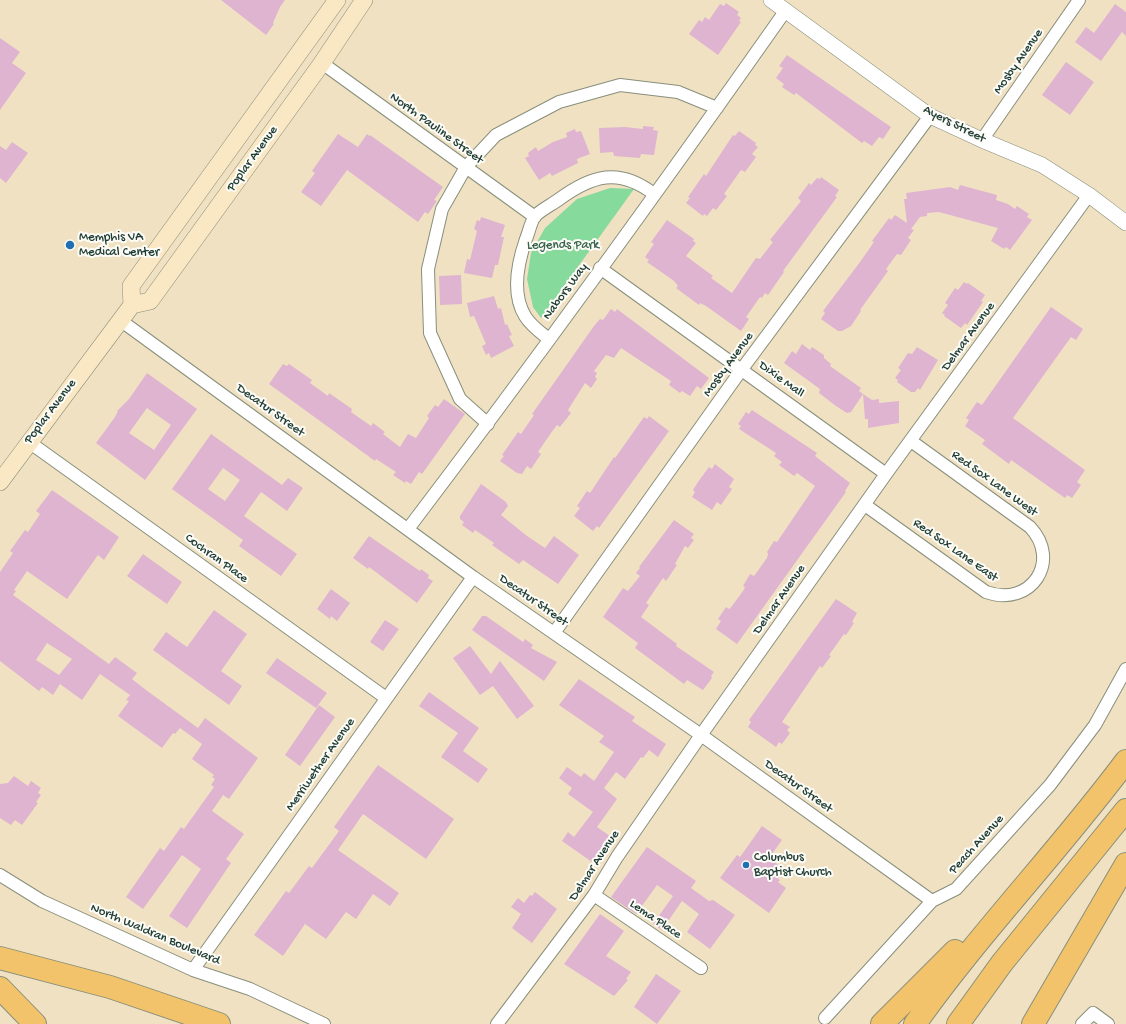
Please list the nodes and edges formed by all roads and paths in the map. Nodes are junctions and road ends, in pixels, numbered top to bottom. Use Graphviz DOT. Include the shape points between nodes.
graph roads {
  1 [pos="338,0"];
  2 [pos="364,0"];
  3 [pos="771,0"];
  4 [pos="1079,0"];
  5 [pos="786,10"];
  6 [pos="322,63"];
  7 [pos="717,108"];
  8 [pos="930,116"];
  9 [pos="982,140"];
  10 [pos="466,167"];
  11 [pos="654,194"];
  12 [pos="1089,195"];
  13 [pos="534,217"];
  14 [pos="1126,223"];
  15 [pos="600,268"];
  16 [pos="132,305"];
  17 [pos="120,320"];
  18 [pos="549,339"];
  19 [pos="742,369"];
  20 [pos="488,424"];
  21 [pos="911,441"];
  22 [pos="29,442"];
  23 [pos="886,474"];
  24 [pos="0,482"];
  25 [pos="865,505"];
  26 [pos="408,529"];
  27 [pos="473,577"];
  28 [pos="1034,583"];
  29 [pos="554,633"];
  30 [pos="1126,669"];
  31 [pos="386,698"];
  32 [pos="701,735"];
  33 [pos="1126,761"];
  34 [pos="1126,810"];
  35 [pos="1060,845"];
  36 [pos="1126,864"];
  37 [pos="0,875"];
  38 [pos="594,895"];
  39 [pos="932,901"];
  40 [pos="0,958"];
  41 [pos="701,968"];
  42 [pos="193,970"];
  43 [pos="0,988"];
  44 [pos="825,1018"];
  45 [pos="36,1024"];
  46 [pos="219,1024"];
  47 [pos="324,1024"];
  48 [pos="497,1024"];
  49 [pos="882,1024"];
  50 [pos="915,1024"];
  51 [pos="958,1024"];
  52 [pos="1033,1024"];
  53 [pos="1082,1024"];
  54 [pos="1108,1024"];
  1 -- 16 [label="main road, Poplar Avenue" via="131,286"];
  2 -- 6 [label="main road, Poplar Avenue"];
  3 -- 5 [label="street, Ayers Street"];
  4 -- 9 [label="street, Mosby Avenue"];
  5 -- 7 [label="street, Nabors Way"];
  5 -- 8 [label="street, Ayers Street"];
  6 -- 10 [label="street, North Pauline Street"];
  6 -- 16 [label="main road, Poplar Avenue" via="150,301"];
  7 -- 10 [label="street" via="678,92 620,85 559,102 496,135"];
  7 -- 11 [label="street, Nabors Way"];
  8 -- 9 [label="street, Ayers Street"];
  8 -- 19 [label="street, Mosby Avenue"];
  9 -- 12 [label="street, Ayers Street" via="1042,165"];
  10 -- 13 [label="street, North Pauline Street"];
  10 -- 20 [label="street" via="442,209 428,269 430,332 460,399"];
  11 -- 13 [label="street" via="640,183 617,176 596,178 572,189"];
  11 -- 15 [label="street, Nabors Way"];
  12 -- 14 [label="street, Ayers Street"];
  12 -- 21 [label="street, Delmar Avenue"];
  13 -- 18 [label="street" via="521,253 517,278 518,296 524,315 534,328"];
  15 -- 18 [label="street, Nabors Way"];
  15 -- 19 [label="street, Dixie Mall"];
  16 -- 17 [label="main road, Poplar Avenue"];
  17 -- 22 [label="main road, Poplar Avenue"];
  17 -- 26 [label="street, Decatur Street"];
  18 -- 20 [label="street, Nabors Way"];
  19 -- 23 [label="street, Dixie Mall"];
  19 -- 29 [label="street, Mosby Avenue"];
  20 -- 26 [label="street, Nabors Way"];
  21 -- 23 [label="street, Delmar Avenue"];
  21 -- 28 [label="street, Red Sox Lane West" via="1037,534 1043,554 1042,565"];
  22 -- 24 [label="main road, Poplar Avenue"];
  22 -- 31 [label="street, Cochran Place"];
  23 -- 25 [label="street, Delmar Avenue"];
  25 -- 28 [label="street, Red Sox Lane East" via="986,592 1006,596 1020,593"];
  25 -- 32 [label="street, Delmar Avenue"];
  26 -- 27 [label="street, Decatur Street"];
  27 -- 29 [label="street, Decatur Street"];
  27 -- 31 [label="street, Merriwether Avenue"];
  29 -- 32 [label="street, Decatur Street"];
  30 -- 39 [label="street, Peach Avenue" via="1095,725 1050,785 956,889"];
  31 -- 42 [label="street, Merriwether Avenue"];
  32 -- 38 [label="street, Delmar Avenue" via="617,857"];
  32 -- 39 [label="street, Decatur Street"];
  33 -- 35 [label="highway"];
  34 -- 51 [label="highway" via="1002,963"];
  35 -- 49 [label="highway"];
  35 -- 50 [label="highway" via="954,970"];
  36 -- 52 [label="highway"];
  37 -- 42 [label="street, North Waldran Boulevard" via="42,901"];
  38 -- 41 [label="street, Lema Place"];
  38 -- 48 [label="street, Delmar Avenue"];
  39 -- 44 [label="street, Peach Avenue"];
  40 -- 46 [label="highway" via="110,987"];
  42 -- 47 [label="street, North Waldran Boulevard" via="250,989"];
  43 -- 45 [label="highway"];
  53 -- 54 [label="street" via="1093,1013"];
}
